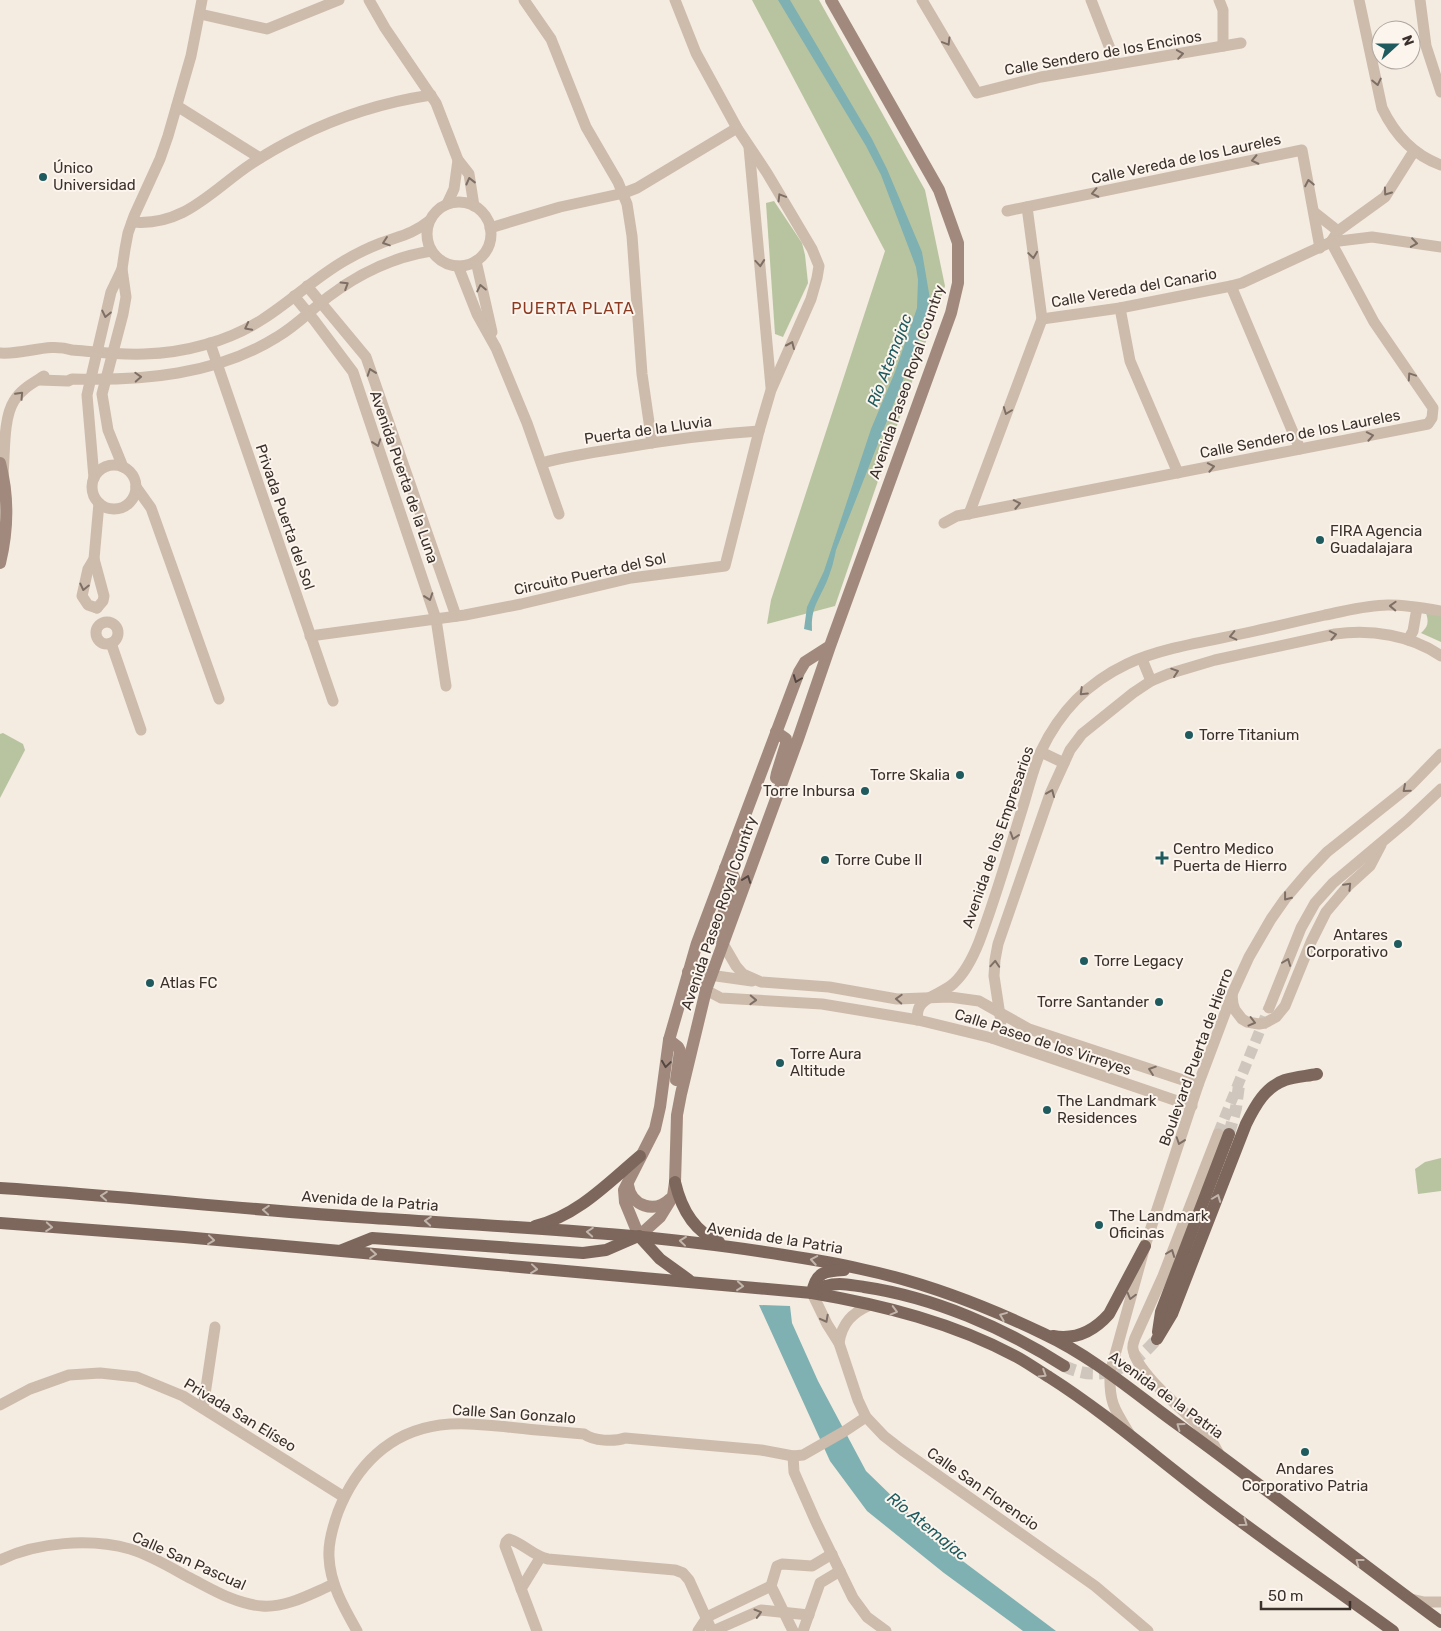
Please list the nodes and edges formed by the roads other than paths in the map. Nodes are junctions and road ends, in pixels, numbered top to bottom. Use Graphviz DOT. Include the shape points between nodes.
graph roads {
  1 [pos="202,0"];
  2 [pos="339,0"];
  3 [pos="369,0"];
  4 [pos="524,0"];
  5 [pos="675,0"];
  6 [pos="832,0"];
  7 [pos="1091,0"];
  8 [pos="1219,0"];
  9 [pos="1360,0"];
  10 [pos="925,1"];
  11 [pos="1420,2"];
  12 [pos="1363,6"];
  13 [pos="200,14"];
  14 [pos="1241,43"];
  15 [pos="1223,46"];
  16 [pos="1116,64"];
  17 [pos="1441,92"];
  18 [pos="431,95"];
  19 [pos="178,106"];
  20 [pos="737,128"];
  21 [pos="749,145"];
  22 [pos="1414,151"];
  23 [pos="260,158"];
  24 [pos="458,160"];
  25 [pos="1441,165"];
  26 [pos="624,193"];
  27 [pos="447,204"];
  28 [pos="474,206"];
  29 [pos="1026,207"];
  30 [pos="1007,211"];
  31 [pos="1314,212"];
  32 [pos="429,221"];
  33 [pos="132,222"];
  34 [pos="490,228"];
  35 [pos="1338,230"];
  36 [pos="1331,242"];
  37 [pos="1441,247"];
  38 [pos="1320,248"];
  39 [pos="431,251"];
  40 [pos="476,261"];
  41 [pos="458,266"];
  42 [pos="122,269"];
  43 [pos="307,286"];
  44 [pos="1230,286"];
  45 [pos="294,296"];
  46 [pos="321,303"];
  47 [pos="1120,308"];
  48 [pos="308,313"];
  49 [pos="1042,319"];
  50 [pos="210,343"];
  51 [pos="496,348"];
  52 [pos="97,352"];
  53 [pos="113,353"];
  54 [pos="0,354"];
  55 [pos="216,365"];
  56 [pos="89,379"];
  57 [pos="105,379"];
  58 [pos="772,390"];
  59 [pos="759,431"];
  60 [pos="652,443"];
  61 [pos="1300,449"];
  62 [pos="542,463"];
  63 [pos="403,465"];
  64 [pos="123,467"];
  65 [pos="2,469"];
  66 [pos="386,471"];
  67 [pos="1178,473"];
  68 [pos="94,478"];
  69 [pos="136,488"];
  70 [pos="99,503"];
  71 [pos="559,514"];
  72 [pos="969,514"];
  73 [pos="944,523"];
  74 [pos="94,559"];
  75 [pos="0,563"];
  76 [pos="97,608"];
  77 [pos="1417,608"];
  78 [pos="1441,612"];
  79 [pos="456,616"];
  80 [pos="436,619"];
  81 [pos="102,622"];
  82 [pos="310,636"];
  83 [pos="1408,640"];
  84 [pos="111,643"];
  85 [pos="830,646"];
  86 [pos="1441,656"];
  87 [pos="1142,659"];
  88 [pos="1151,682"];
  89 [pos="446,686"];
  90 [pos="219,700"];
  91 [pos="333,701"];
  92 [pos="142,730"];
  93 [pos="776,732"];
  94 [pos="1041,752"];
  95 [pos="1441,754"];
  96 [pos="1064,763"];
  97 [pos="1441,789"];
  98 [pos="779,790"];
  99 [pos="1383,841"];
  100 [pos="725,868"];
  101 [pos="722,942"];
  102 [pos="688,972"];
  103 [pos="711,975"];
  104 [pos="761,982"];
  105 [pos="706,990"];
  106 [pos="1233,992"];
  107 [pos="927,999"];
  108 [pos="1269,1008"];
  109 [pos="1001,1012"];
  110 [pos="918,1020"];
  111 [pos="992,1038"];
  112 [pos="669,1040"];
  113 [pos="1317,1074"];
  114 [pos="1198,1085"];
  115 [pos="1192,1106"];
  116 [pos="677,1114"];
  117 [pos="1224,1134"];
  118 [pos="640,1156"];
  119 [pos="628,1182"];
  120 [pos="675,1182"];
  121 [pos="0,1188"];
  122 [pos="673,1196"];
  123 [pos="0,1224"];
  124 [pos="527,1228"];
  125 [pos="639,1236"];
  126 [pos="728,1246"];
  127 [pos="1145,1246"];
  128 [pos="340,1251"];
  129 [pos="860,1268"];
  130 [pos="692,1282"];
  131 [pos="812,1293"];
  132 [pos="870,1305"];
  133 [pos="215,1327"];
  134 [pos="1048,1335"];
  135 [pos="839,1343"];
  136 [pos="1064,1366"];
  137 [pos="1110,1373"];
  138 [pos="0,1405"];
  139 [pos="203,1408"];
  140 [pos="866,1417"];
  141 [pos="1130,1434"];
  142 [pos="1219,1454"];
  143 [pos="793,1456"];
  144 [pos="344,1497"];
  145 [pos="832,1554"];
  146 [pos="540,1558"];
  147 [pos="0,1560"];
  148 [pos="840,1571"];
  149 [pos="334,1584"];
  150 [pos="771,1586"];
  151 [pos="521,1588"];
  152 [pos="1409,1598"];
  153 [pos="1441,1602"];
  154 [pos="784,1612"];
  155 [pos="809,1615"];
  156 [pos="706,1619"];
  157 [pos="1441,1622"];
  158 [pos="357,1631"];
  159 [pos="537,1631"];
  160 [pos="698,1631"];
  161 [pos="712,1631"];
  162 [pos="794,1631"];
  163 [pos="803,1631"];
  164 [pos="886,1631"];
  165 [pos="1148,1631"];
  166 [pos="1393,1631"];
  1 -- 13 [label="street"];
  2 -- 13 [label="street" via="267,28"];
  3 -- 18 [label="street"];
  4 -- 26 [label="street" via="551,39 586,127"];
  5 -- 20 [label="street, Circuito Puerta del Sol" via="696,53"];
  6 -- 85 [label="street, Avenida Paseo Royal Country" via="940,190 958,243 958,283 947,322"];
  7 -- 16 [label="street"];
  8 -- 15 [label="street, Calle Sendero de los Encinos" via="1223,10"];
  9 -- 12 [label="street"];
  10 -- 16 [label="street, Calle Sendero de los Encinos, one-way" via="978,93 1040,77"];
  11 -- 17 [label="street" via="1426,46"];
  12 -- 22 [label="street, one-way" via="1382,108 1397,134"];
  13 -- 19 [label="street"];
  14 -- 15 [label="street, Calle Sendero de los Encinos"];
  16 -- 15 [label="street, Calle Sendero de los Encinos, one-way"];
  18 -- 23 [label="street" via="349,115 316,128"];
  18 -- 24 [label="street"];
  19 -- 23 [label="street"];
  19 -- 33 [label="street" via="160,159"];
  20 -- 21 [label="street, Circuito Puerta del Sol"];
  20 -- 26 [label="street"];
  21 -- 58 [label="street, Circuito Puerta del Sol, one-way"];
  58 -- 21 [label="street, Circuito Puerta del Sol, one-way" via="812,299 819,266"];
  22 -- 25 [label="street"];
  22 -- 35 [label="street, one-way" via="1385,197"];
  23 -- 33 [label="street" via="197,206 158,220"];
  24 -- 27 [label="street" via="454,189"];
  28 -- 24 [label="street, one-way" via="469,174"];
  26 -- 34 [label="street" via="560,207"];
  26 -- 60 [label="street" via="632,236 642,374"];
  27 -- 28 [label="street" via="466,202"];
  27 -- 32 [label="street" via="436,210"];
  28 -- 34 [label="street" via="482,212"];
  29 -- 30 [label="street, Calle Vereda de los Laureles"];
  31 -- 29 [label="street, Calle Vereda de los Laureles, one-way" via="1302,150"];
  29 -- 49 [label="street, one-way"];
  31 -- 35 [label="street"];
  31 -- 38 [label="street, Calle Vereda de los Laureles"];
  32 -- 39 [label="street" via="426,231"];
  32 -- 43 [label="street, one-way" via="418,230 367,249"];
  33 -- 42 [label="street"];
  34 -- 40 [label="street" via="488,247"];
  35 -- 36 [label="street"];
  36 -- 37 [label="street, one-way" via="1372,237"];
  36 -- 38 [label="street, Calle Vereda del Canario"];
  61 -- 36 [label="street, Calle Sendero de los Laureles, one-way" via="1428,424 1434,413 1374,322"];
  38 -- 44 [label="street, Calle Vereda del Canario"];
  39 -- 41 [label="street" via="443,262"];
  46 -- 39 [label="street, one-way" via="371,271"];
  40 -- 41 [label="street"];
  51 -- 40 [label="street, one-way"];
  41 -- 51 [label="street" via="477,314"];
  42 -- 52 [label="street, one-way" via="111,292"];
  42 -- 53 [label="street" via="126,297"];
  43 -- 45 [label="street"];
  43 -- 46 [label="street, Avenida Puerta de la Luna"];
  44 -- 47 [label="street, Calle Vereda del Canario"];
  44 -- 61 [label="street"];
  45 -- 48 [label="street, Avenida Puerta de la Luna"];
  45 -- 50 [label="street, one-way" via="261,320"];
  46 -- 48 [label="street"];
  63 -- 46 [label="street, Avenida Puerta de la Luna, one-way" via="366,357"];
  47 -- 49 [label="street, Calle Vereda del Canario"];
  47 -- 67 [label="street" via="1130,361"];
  48 -- 55 [label="street" via="264,345"];
  48 -- 66 [label="street, Avenida Puerta de la Luna, one-way" via="353,372"];
  49 -- 72 [label="street, one-way"];
  50 -- 53 [label="street" via="168,352"];
  50 -- 55 [label="street, Privada Puerta del Sol"];
  51 -- 62 [label="street"];
  52 -- 53 [label="street"];
  52 -- 54 [label="street" via="46,347"];
  52 -- 56 [label="street"];
  53 -- 57 [label="street"];
  57 -- 55 [label="street, one-way" via="177,374"];
  55 -- 82 [label="street, Privada Puerta del Sol"];
  56 -- 57 [label="street"];
  65 -- 56 [label="street, one-way" via="7,421 14,400 39,380"];
  56 -- 68 [label="street" via="86,395"];
  57 -- 64 [label="street" via="102,394 108,430"];
  58 -- 59 [label="street, Circuito Puerta del Sol"];
  59 -- 60 [label="street, Puerta de la Lluvia"];
  59 -- 79 [label="street, Circuito Puerta del Sol" via="725,566 631,578"];
  60 -- 62 [label="street, Puerta de la Lluvia"];
  67 -- 61 [label="street, Calle Sendero de los Laureles, one-way"];
  62 -- 71 [label="street"];
  63 -- 66 [label="street"];
  63 -- 79 [label="street, Avenida Puerta de la Luna"];
  64 -- 68 [label="street" via="106,466"];
  64 -- 69 [label="street" via="130,472"];
  65 -- 75 [label="street" via="7,512 6,541"];
  66 -- 80 [label="street, Avenida Puerta de la Luna, one-way"];
  72 -- 67 [label="street, Calle Sendero de los Laureles, one-way"];
  68 -- 70 [label="street" via="92,491"];
  69 -- 70 [label="street" via="134,496 122,507 114,509"];
  69 -- 90 [label="street" via="151,508"];
  70 -- 74 [label="street"];
  72 -- 73 [label="street, Calle Sendero de los Laureles"];
  74 -- 76 [label="street" via="104,596"];
  74 -- 76 [label="street, one-way" via="88,569 82,596 88,605"];
  76 -- 81 [label="street"];
  77 -- 78 [label="street, Avenida de los Empresarios"];
  77 -- 83 [label="street"];
  77 -- 87 [label="street, Avenida de los Empresarios, one-way" via="1387,605 1352,609"];
  79 -- 80 [label="street, Circuito Puerta del Sol"];
  80 -- 82 [label="street, Circuito Puerta del Sol"];
  80 -- 89 [label="street, Avenida Puerta de la Luna"];
  81 -- 84 [label="street" via="96,628 96,637 102,643"];
  81 -- 84 [label="street" via="111,622 117,628 117,637"];
  82 -- 91 [label="street, Privada Puerta del Sol"];
  83 -- 86 [label="street"];
  88 -- 83 [label="street, one-way" via="1191,666 1336,634 1378,633"];
  84 -- 92 [label="street"];
  85 -- 93 [label="street, Avenida Paseo Royal Country, one-way" via="805,662"];
  85 -- 98 [label="street, Avenida Paseo Royal Country"];
  87 -- 88 [label="street"];
  87 -- 94 [label="street, Avenida de los Empresarios, one-way" via="1105,675 1083,692 1058,722"];
  88 -- 96 [label="street" via="1082,734"];
  93 -- 98 [label="street" via="786,739 777,772"];
  93 -- 100 [label="street, Avenida Paseo Royal Country"];
  94 -- 96 [label="street"];
  94 -- 107 [label="street, Avenida de los Empresarios, one-way" via="974,955 953,984"];
  95 -- 106 [label="street, Boulevard Puerta de Hierro, one-way" via="1412,784 1327,852 1308,872 1271,919"];
  109 -- 96 [label="street, one-way" via="994,976 998,944 1040,819"];
  97 -- 99 [label="street"];
  101 -- 98 [label="street, Avenida Paseo Royal Country, one-way"];
  106 -- 99 [label="street, one-way" via="1232,1004 1242,1019 1259,1024 1276,1017 1285,1006 1326,912 1370,866"];
  108 -- 99 [label="street, one-way" via="1301,928 1315,903 1333,883"];
  100 -- 101 [label="street" via="732,873 735,882 720,924"];
  100 -- 102 [label="street, Avenida Paseo Royal Country"];
  101 -- 103 [label="street, Avenida Paseo Royal Country"];
  101 -- 104 [label="street, Calle Paseo de los Virreyes" via="736,966"];
  102 -- 103 [label="street, Calle Paseo de los Virreyes"];
  102 -- 105 [label="street"];
  102 -- 112 [label="street, Avenida Paseo Royal Country"];
  103 -- 104 [label="street, Calle Paseo de los Virreyes"];
  103 -- 105 [label="street, Avenida Paseo Royal Country"];
  107 -- 104 [label="street, Calle Paseo de los Virreyes, one-way" via="897,999 829,987"];
  105 -- 110 [label="street, Calle Paseo de los Virreyes, one-way" via="721,998 822,1004"];
  105 -- 116 [label="street, Avenida Paseo Royal Country"];
  106 -- 114 [label="street, Boulevard Puerta de Hierro"];
  107 -- 109 [label="street, Calle Paseo de los Virreyes" via="980,1000"];
  107 -- 110 [label="street" via="917,1009"];
  109 -- 111 [label="street" via="1000,1027"];
  114 -- 109 [label="street, Calle Paseo de los Virreyes, one-way" via="1029,1029"];
  110 -- 111 [label="street, Calle Paseo de los Virreyes"];
  111 -- 115 [label="street, Calle Paseo de los Virreyes"];
  112 -- 116 [label="street" via="680,1051 674,1097"];
  112 -- 118 [label="street, Avenida Paseo Royal Country, one-way" via="655,1129"];
  117 -- 113 [label="main road, one-way" via="1162,1312 1157,1339 1172,1314 1256,1104 1277,1084"];
  114 -- 115 [label="street, Boulevard Puerta de Hierro"];
  115 -- 127 [label="street, Boulevard Puerta de Hierro, one-way"];
  116 -- 120 [label="street, Avenida Paseo Royal Country"];
  142 -- 117 [label="street, one-way" via="1200,1427 1151,1380 1132,1348"];
  118 -- 119 [label="street, Avenida Paseo Royal Country"];
  118 -- 124 [label="main road" via="574,1209 546,1224"];
  119 -- 122 [label="street" via="632,1197 645,1206 658,1207"];
  119 -- 125 [label="street, Avenida Paseo Royal Country" via="624,1190 625,1202"];
  120 -- 122 [label="street, Avenida Paseo Royal Country"];
  120 -- 126 [label="main road" via="680,1202 690,1220 707,1236"];
  124 -- 121 [label="main road, Avenida de la Patria, one-way"];
  122 -- 125 [label="street, Avenida Paseo Royal Country" via="660,1217"];
  123 -- 128 [label="main road, one-way"];
  125 -- 124 [label="main road, Avenida de la Patria, one-way"];
  126 -- 125 [label="main road, Avenida de la Patria, one-way"];
  125 -- 128 [label="main road" via="592,1253 372,1238"];
  125 -- 130 [label="main road" via="660,1259"];
  129 -- 126 [label="main road, Avenida de la Patria, one-way"];
  127 -- 134 [label="main road" via="1103,1321 1080,1335"];
  127 -- 137 [label="street, Boulevard Puerta de Hierro, one-way"];
  128 -- 130 [label="main road, one-way"];
  129 -- 131 [label="main road" via="825,1273 815,1280"];
  134 -- 129 [label="main road, Avenida de la Patria, one-way" via="952,1296"];
  130 -- 131 [label="main road, one-way"];
  131 -- 132 [label="main road"];
  131 -- 135 [label="street, Calle San Florencio, one-way"];
  131 -- 136 [label="main road" via="825,1286 841,1284 908,1296 993,1327"];
  132 -- 135 [label="street" via="849,1318"];
  132 -- 141 [label="main road, one-way" via="925,1319 1018,1358 1067,1388"];
  133 -- 139 [label="street"];
  134 -- 137 [label="main road, Avenida de la Patria"];
  135 -- 140 [label="street, Calle San Florencio"];
  137 -- 141 [label="street, Boulevard Puerta de Hierro" via="1113,1407"];
  142 -- 137 [label="main road, Avenida de la Patria, one-way"];
  138 -- 139 [label="street, Privada San Elíseo" via="30,1389 69,1375 100,1373 137,1377"];
  139 -- 144 [label="street, Privada San Elíseo"];
  140 -- 143 [label="street" via="803,1455"];
  140 -- 165 [label="street, Calle San Florencio" via="890,1441 1096,1586"];
  141 -- 166 [label="main road, one-way" via="1204,1494"];
  152 -- 142 [label="main road, Avenida de la Patria, one-way"];
  143 -- 144 [label="street, Calle San Gonzalo" via="761,1450 625,1438 618,1441 589,1438 584,1434 452,1424 426,1428 381,1449 362,1468"];
  143 -- 145 [label="street" via="794,1472"];
  144 -- 149 [label="street, Calle San Gonzalo" via="330,1541"];
  145 -- 148 [label="street"];
  145 -- 150 [label="street" via="812,1566 777,1566"];
  146 -- 151 [label="street"];
  146 -- 151 [label="street" via="514,1540 506,1542"];
  146 -- 156 [label="street" via="675,1570 688,1580"];
  147 -- 149 [label="street, Calle San Pascual" via="38,1547 73,1543 131,1549 233,1599 263,1606 302,1598"];
  148 -- 155 [label="street" via="820,1584"];
  148 -- 164 [label="street" via="867,1617"];
  149 -- 158 [label="street, Calle San Gonzalo"];
  150 -- 154 [label="street"];
  150 -- 156 [label="street"];
  151 -- 159 [label="street"];
  152 -- 153 [label="street"];
  152 -- 157 [label="main road, Avenida de la Patria"];
  154 -- 155 [label="street"];
  161 -- 154 [label="street, one-way" via="761,1610"];
  154 -- 162 [label="street"];
  155 -- 163 [label="street"];
  156 -- 160 [label="street"];
  156 -- 161 [label="street"];
}
